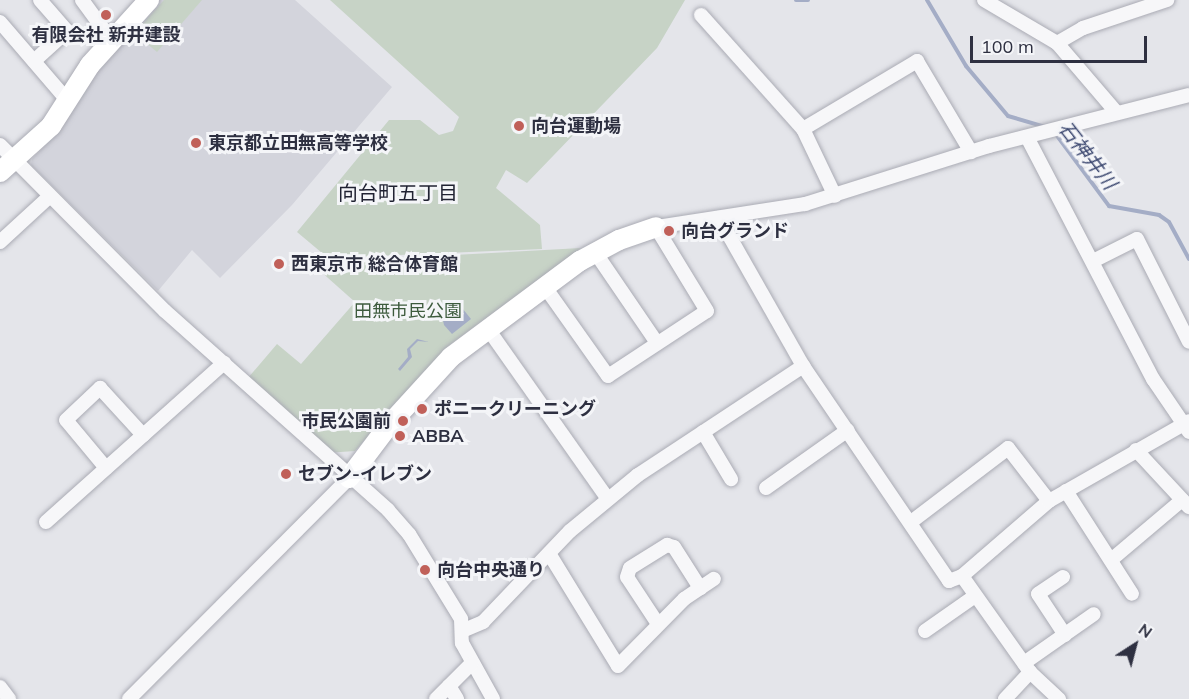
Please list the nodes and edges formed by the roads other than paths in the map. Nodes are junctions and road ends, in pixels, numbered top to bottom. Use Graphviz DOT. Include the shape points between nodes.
graph roads {
  1 [pos="40,0"];
  2 [pos="82,0"];
  3 [pos="149,0"];
  4 [pos="1167,0"];
  5 [pos="987,1"];
  6 [pos="701,15"];
  7 [pos="0,22"];
  8 [pos="112,41"];
  9 [pos="1057,43"];
  10 [pos="34,61"];
  11 [pos="1189,95"];
  12 [pos="68,101"];
  13 [pos="1118,113"];
  14 [pos="803,129"];
  15 [pos="1027,137"];
  16 [pos="0,145"];
  17 [pos="971,152"];
  18 [pos="7,167"];
  19 [pos="835,196"];
  20 [pos="49,197"];
  21 [pos="719,218"];
  22 [pos="656,227"];
  23 [pos="0,242"];
  24 [pos="595,252"];
  25 [pos="1093,261"];
  26 [pos="545,287"];
  27 [pos="488,329"];
  28 [pos="1189,342"];
  29 [pos="657,343"];
  30 [pos="224,363"];
  31 [pos="803,366"];
  32 [pos="1187,426"];
  33 [pos="849,430"];
  34 [pos="703,432"];
  35 [pos="142,435"];
  36 [pos="1136,450"];
  37 [pos="105,468"];
  38 [pos="349,478"];
  39 [pos="731,479"];
  40 [pos="766,488"];
  41 [pos="1066,491"];
  42 [pos="608,499"];
  43 [pos="1048,501"];
  44 [pos="1185,503"];
  45 [pos="46,522"];
  46 [pos="912,522"];
  47 [pos="550,555"];
  48 [pos="1111,560"];
  49 [pos="962,576"];
  50 [pos="1063,577"];
  51 [pos="714,579"];
  52 [pos="700,588"];
  53 [pos="1132,594"];
  54 [pos="975,596"];
  55 [pos="1094,614"];
  56 [pos="658,624"];
  57 [pos="462,631"];
  58 [pos="925,631"];
  59 [pos="1065,635"];
  60 [pos="472,663"];
  61 [pos="1027,667"];
  62 [pos="448,686"];
  63 [pos="0,687"];
  64 [pos="9,699"];
  65 [pos="129,699"];
  66 [pos="436,699"];
  67 [pos="457,699"];
  68 [pos="493,699"];
  69 [pos="1005,699"];
  70 [pos="1059,699"];
  1 -- 10 [label="street" via="67,31"];
  2 -- 8 [label="street"];
  3 -- 8 [label="street"];
  4 -- 9 [label="street" via="1083,28"];
  5 -- 9 [label="street"];
  6 -- 14 [label="street"];
  7 -- 10 [label="street"];
  8 -- 12 [label="street" via="90,65"];
  9 -- 13 [label="street"];
  10 -- 12 [label="street"];
  11 -- 13 [label="street"];
  12 -- 18 [label="street" via="51,126"];
  13 -- 15 [label="street"];
  14 -- 17 [label="street" via="917,61"];
  14 -- 19 [label="street"];
  15 -- 17 [label="street"];
  15 -- 25 [label="street"];
  16 -- 18 [label="street"];
  17 -- 19 [label="street"];
  18 -- 20 [label="street"];
  19 -- 21 [label="street"];
  20 -- 23 [label="street"];
  20 -- 30 [label="street"];
  21 -- 22 [label="street"];
  21 -- 31 [label="street"];
  22 -- 24 [label="street"];
  22 -- 29 [label="street" via="707,311"];
  24 -- 26 [label="street"];
  24 -- 29 [label="street"];
  25 -- 28 [label="street" via="1137,239"];
  25 -- 32 [label="street" via="1153,379"];
  26 -- 27 [label="street"];
  26 -- 29 [label="street" via="608,376"];
  27 -- 38 [label="street" via="444,362"];
  27 -- 42 [label="street"];
  30 -- 35 [label="street"];
  30 -- 38 [label="street"];
  31 -- 33 [label="street"];
  31 -- 34 [label="street"];
  32 -- 36 [label="street"];
  33 -- 40 [label="street"];
  33 -- 46 [label="street"];
  34 -- 39 [label="street"];
  34 -- 42 [label="street"];
  35 -- 37 [label="street"];
  35 -- 37 [label="street" via="100,388 66,420"];
  36 -- 41 [label="street"];
  36 -- 44 [label="street"];
  37 -- 45 [label="street"];
  38 -- 57 [label="street" via="388,510 409,534 461,619"];
  38 -- 65 [label="street"];
  41 -- 43 [label="street"];
  41 -- 48 [label="street"];
  42 -- 47 [label="street"];
  43 -- 46 [label="street" via="1008,448"];
  43 -- 49 [label="street"];
  44 -- 48 [label="street"];
  46 -- 49 [label="street" via="944,577 949,581"];
  47 -- 56 [label="street" via="618,666"];
  47 -- 57 [label="street" via="483,622"];
  48 -- 53 [label="street"];
  49 -- 54 [label="street"];
  50 -- 59 [label="street" via="1038,594"];
  51 -- 52 [label="street"];
  52 -- 56 [label="street"];
  52 -- 56 [label="street" via="674,547 667,545 630,568 627,577"];
  54 -- 58 [label="street"];
  54 -- 61 [label="street"];
  55 -- 59 [label="street"];
  57 -- 60 [label="street" via="462,643"];
  59 -- 61 [label="street"];
  60 -- 62 [label="street"];
  60 -- 68 [label="street"];
  61 -- 69 [label="street"];
  61 -- 70 [label="street"];
  62 -- 66 [label="street"];
  62 -- 67 [label="street"];
  63 -- 64 [label="street"];
}
